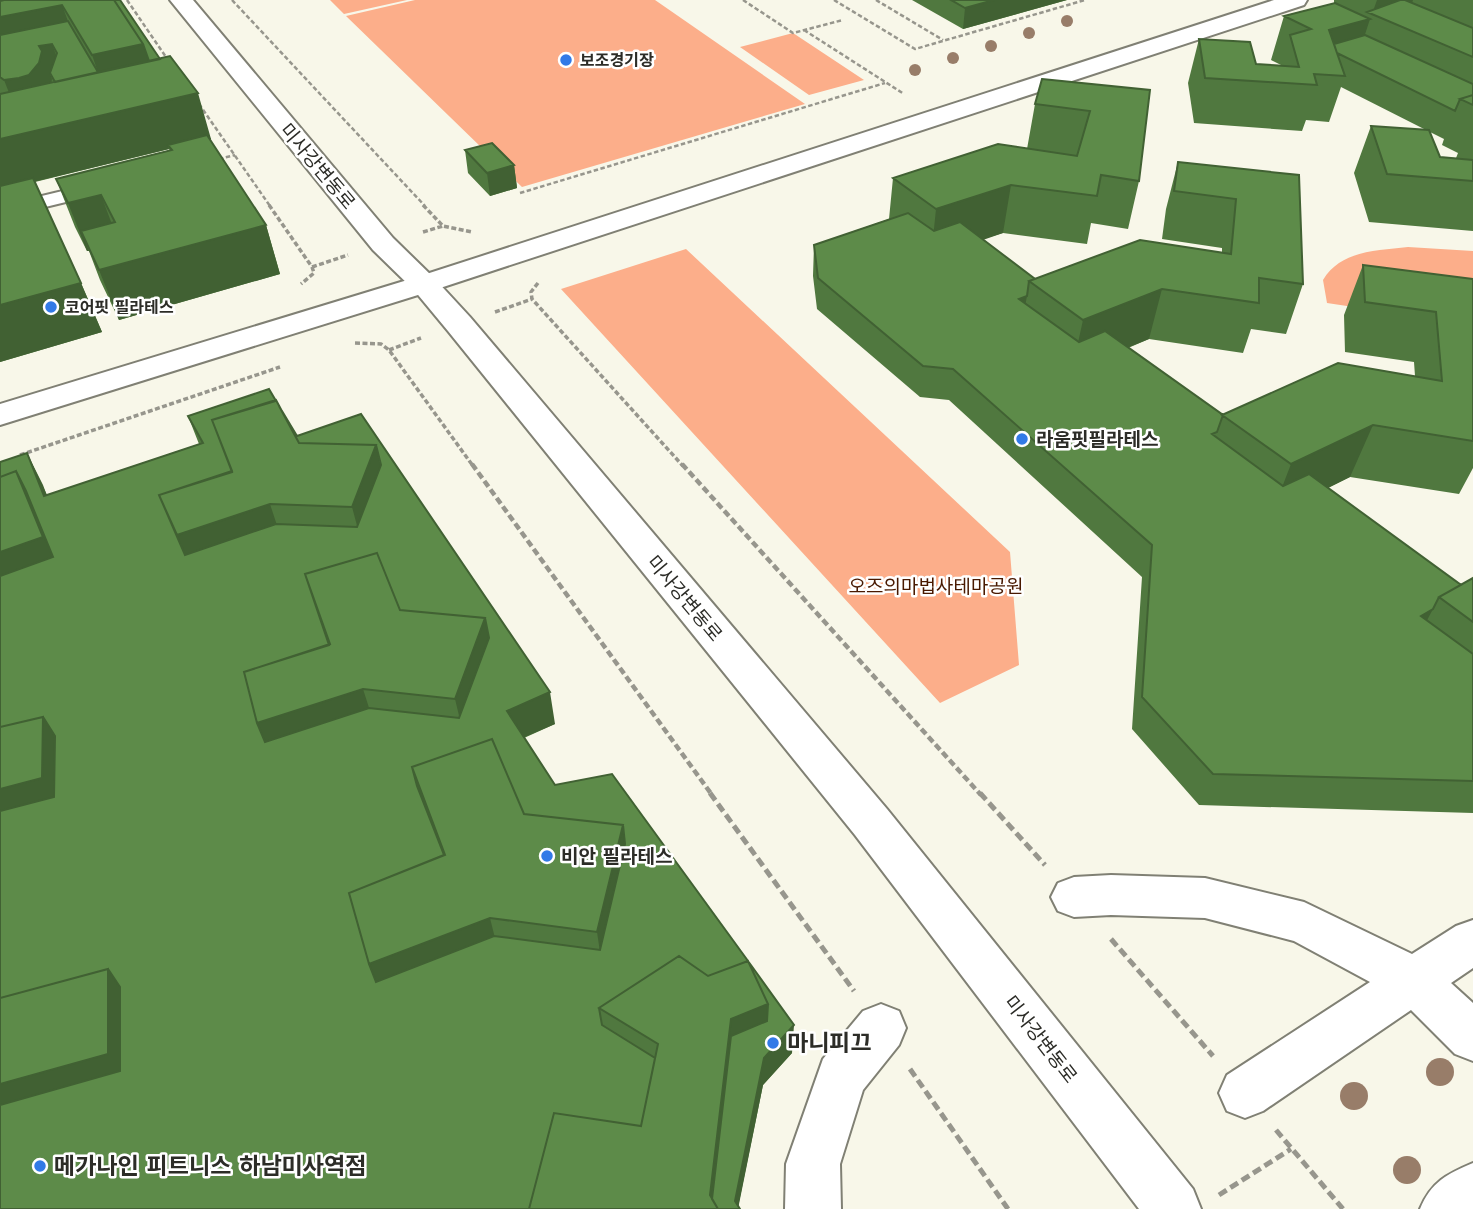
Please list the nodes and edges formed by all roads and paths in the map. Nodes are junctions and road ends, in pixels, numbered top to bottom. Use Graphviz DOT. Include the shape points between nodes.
graph roads {
  1 [pos="127,0"];
  2 [pos="181,0"];
  3 [pos="232,0"];
  4 [pos="743,0"];
  5 [pos="834,0"];
  6 [pos="876,0"];
  7 [pos="1085,0"];
  8 [pos="1296,0"];
  9 [pos="843,20"];
  10 [pos="804,30"];
  11 [pos="944,41"];
  12 [pos="173,66"];
  13 [pos="886,83"];
  14 [pos="909,97"];
  15 [pos="196,100"];
  16 [pos="235,155"];
  17 [pos="211,161"];
  18 [pos="123,183"];
  19 [pos="520,193"];
  20 [pos="0,212"];
  21 [pos="475,233"];
  22 [pos="542,279"];
  23 [pos="305,282"];
  24 [pos="424,284"];
  25 [pos="347,344"];
  26 [pos="282,366"];
  27 [pos="0,415"];
  28 [pos="13,458"];
  29 [pos="1074,897"];
  30 [pos="1473,941"];
  31 [pos="1414,981"];
  32 [pos="881,1028"];
  33 [pos="1473,1037"];
  34 [pos="1245,1093"];
  35 [pos="1292,1149"];
  36 [pos="1473,1190"];
  37 [pos="1210,1202"];
  38 [pos="813,1209"];
  39 [pos="1008,1209"];
  40 [pos="1174,1209"];
  41 [pos="1343,1209"];
  42 [pos="1448,1209"];
  1 -- 12 [label="path"];
  2 -- 24 [label="street, 미사강변동로" via="383,244"];
  3 -- 21 [label="path" via="443,226"];
  4 -- 10 [label="path" via="793,33"];
  5 -- 11 [label="path" via="915,49"];
  6 -- 11 [label="path"];
  7 -- 11 [label="path"];
  8 -- 24 [label="street"];
  9 -- 10 [label="path"];
  10 -- 13 [label="path"];
  13 -- 14 [label="path"];
  13 -- 19 [label="path"];
  15 -- 16 [label="path"];
  16 -- 17 [label="path"];
  16 -- 23 [label="path" via="312,267 314,273"];
  18 -- 20 [label="lane"];
  22 -- 29 [label="path" via="534,286 532,299"];
  24 -- 27 [label="street"];
  24 -- 40 [label="street, 미사강변동로" via="871,822"];
  25 -- 32 [label="path" via="381,344 389,351"];
  26 -- 28 [label="path"];
  29 -- 31 [label="street" via="1205,898 1304,923"];
  29 -- 34 [label="path"];
  30 -- 31 [label="street"];
  31 -- 33 [label="street"];
  31 -- 34 [label="street"];
  32 -- 38 [label="street" via="841,1077 813,1164"];
  32 -- 39 [label="path"];
  34 -- 35 [label="path"];
  35 -- 37 [label="path"];
  35 -- 41 [label="path"];
  36 -- 42 [label="street"];
}
